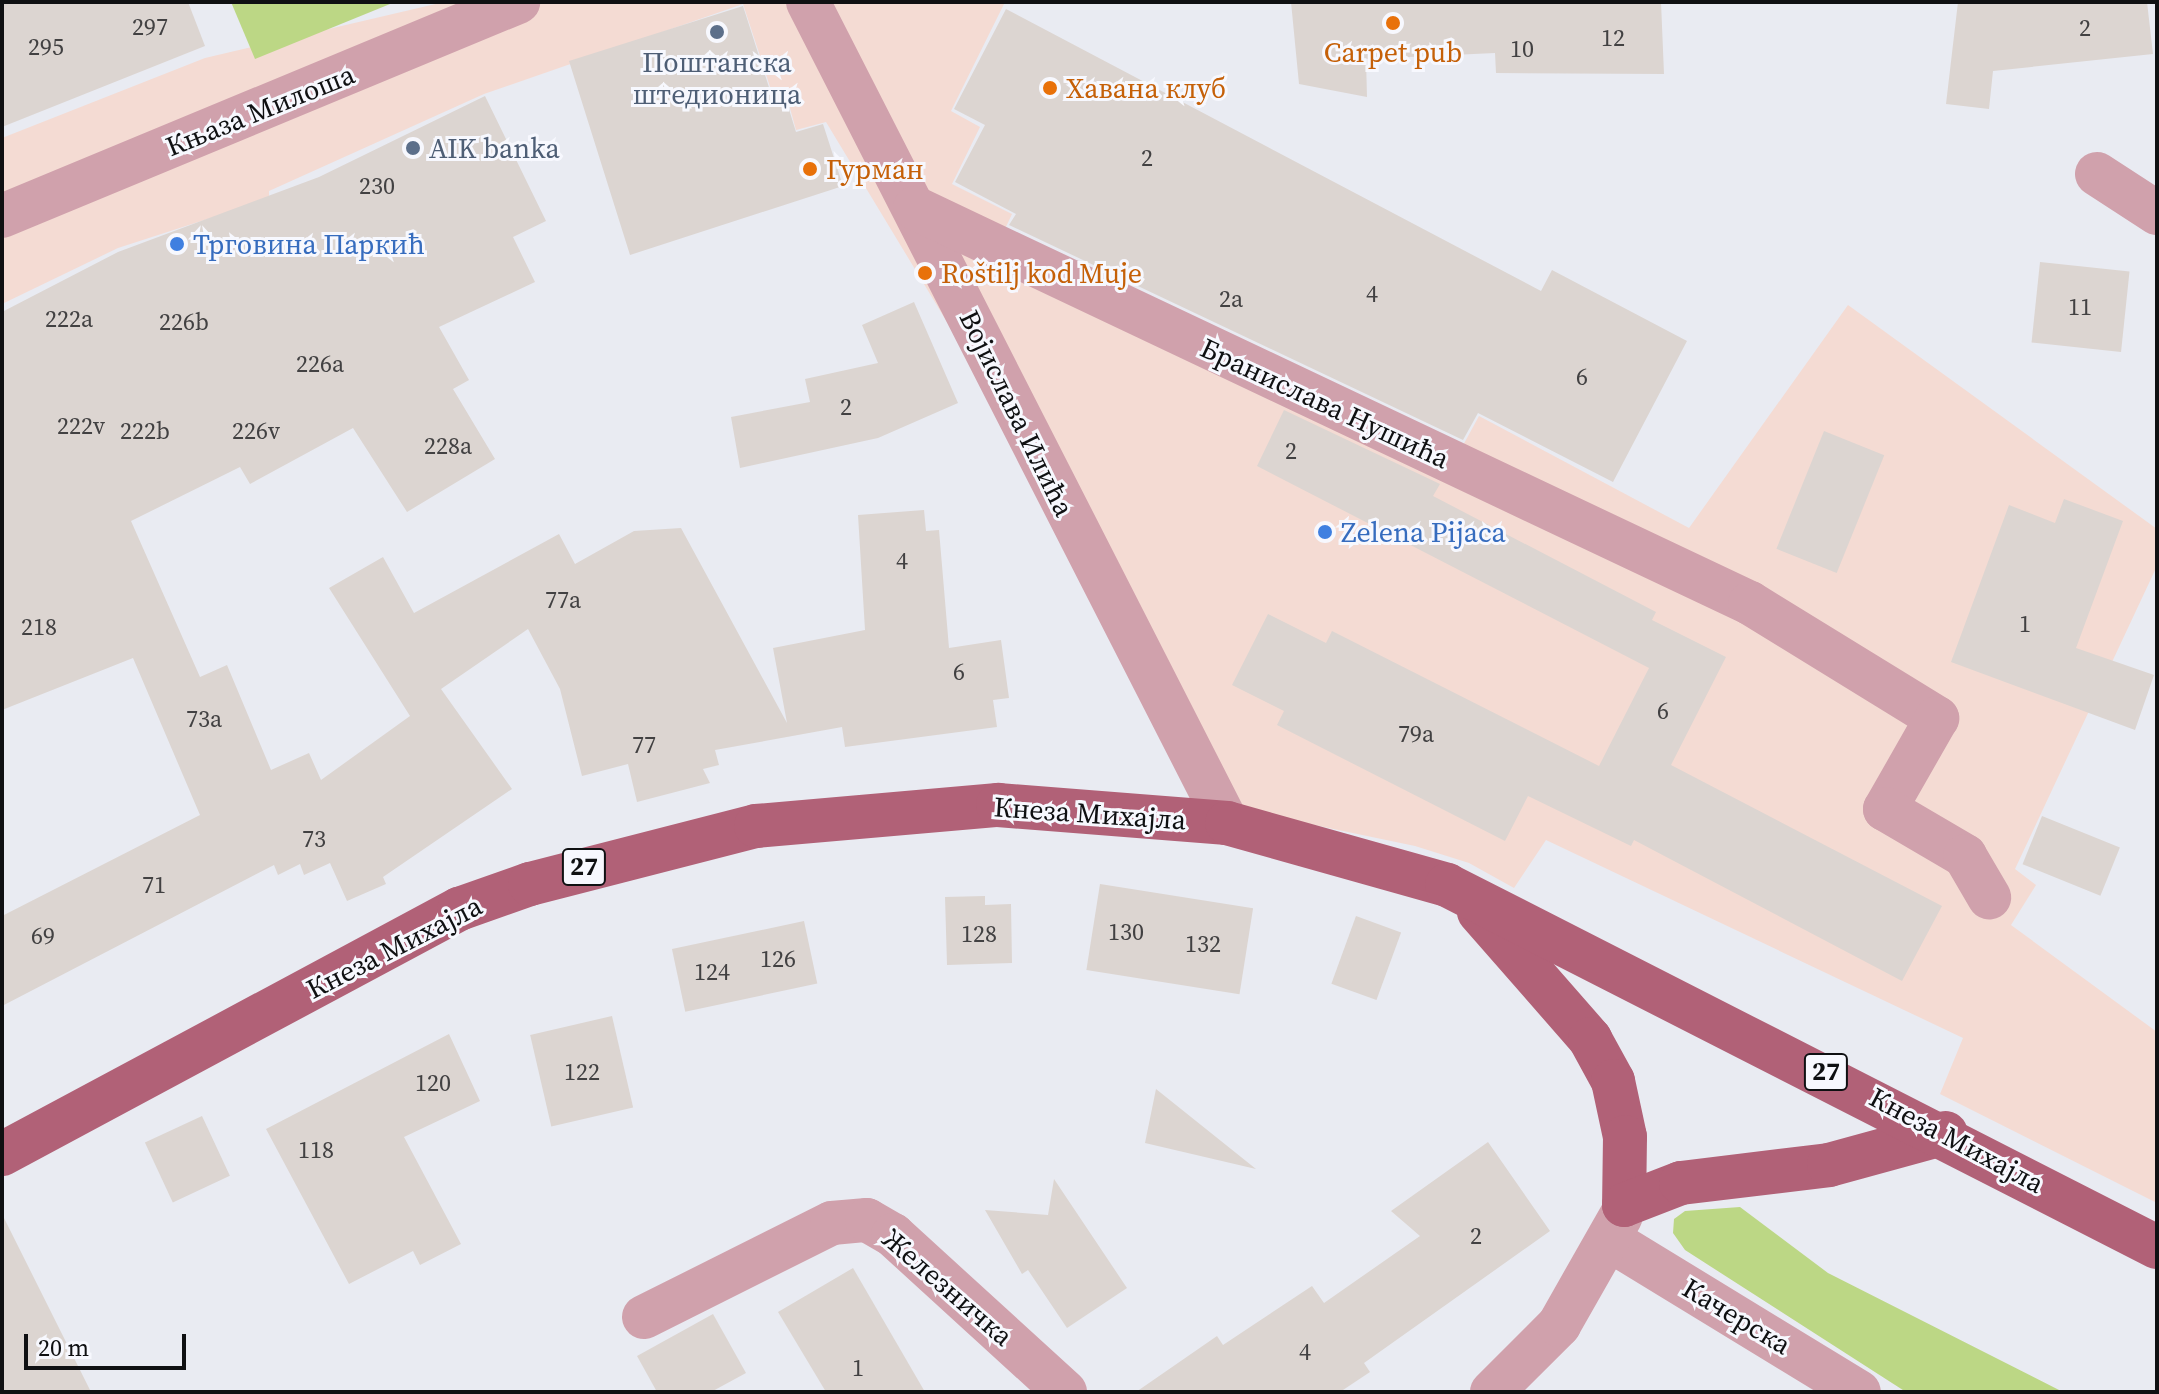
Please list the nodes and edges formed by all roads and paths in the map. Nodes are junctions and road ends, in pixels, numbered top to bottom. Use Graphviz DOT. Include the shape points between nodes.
graph roads {
  1 [pos="518,2"];
  2 [pos="808,2"];
  3 [pos="2097,174"];
  4 [pos="915,208"];
  5 [pos="2157,213"];
  6 [pos="2,216"];
  7 [pos="1227,823"];
  8 [pos="1466,896"];
  9 [pos="1989,897"];
  10 [pos="1946,1133"];
  11 [pos="3,1152"];
  12 [pos="1618,1224"];
  13 [pos="2157,1247"];
  14 [pos="644,1317"];
  15 [pos="1065,1392"];
  16 [pos="1492,1392"];
  17 [pos="1859,1392"];
  1 -- 6 [label="street, Књаза Милоша"];
  2 -- 4 [label="street, Војислава Илића"];
  3 -- 5 [label="street"];
  4 -- 7 [label="street, Војислава Илића"];
  4 -- 9 [label="street, Бранислава Нушића" via="1736,598 1937,718 1885,809 1965,856"];
  7 -- 8 [label="main road, Кнеза Михајла / 27" via="1339,851"];
  7 -- 11 [label="main road, Кнеза Михајла / 27" via="998,805 917,807 756,826 608,859 459,909"];
  8 -- 10 [label="main road, Кнеза Михајла / 27"];
  8 -- 12 [label="main road" via="1590,1039 1613,1081 1625,1137"];
  10 -- 12 [label="main road" via="1829,1165 1681,1183"];
  10 -- 13 [label="main road, Кнеза Михајла / 27"];
  12 -- 16 [label="street" via="1559,1325"];
  12 -- 17 [label="street, Качерска"];
  14 -- 15 [label="street, Железничка" via="832,1223 867,1220 893,1235"];
}
